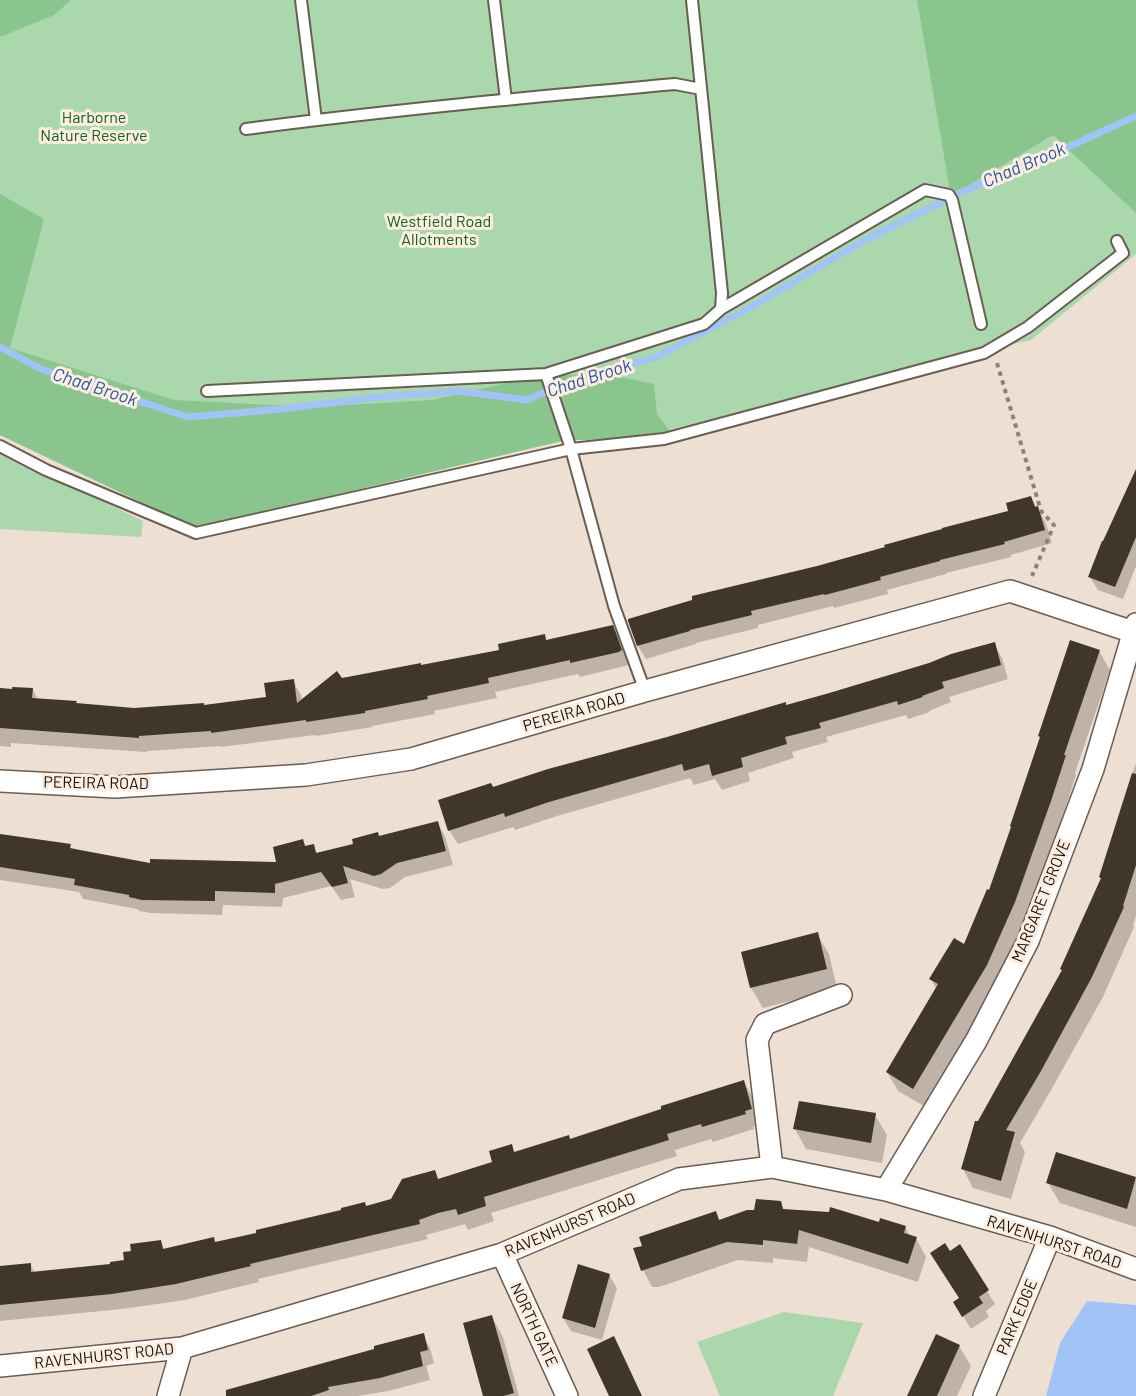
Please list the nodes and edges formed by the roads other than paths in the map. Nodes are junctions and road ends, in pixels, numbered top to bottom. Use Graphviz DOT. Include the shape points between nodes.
graph roads {
  1 [pos="301,0"];
  2 [pos="494,0"];
  3 [pos="692,0"];
  4 [pos="701,89"];
  5 [pos="506,100"];
  6 [pos="316,120"];
  7 [pos="246,129"];
  8 [pos="1117,241"];
  9 [pos="721,309"];
  10 [pos="981,324"];
  11 [pos="546,374"];
  12 [pos="207,391"];
  13 [pos="0,446"];
  14 [pos="571,449"];
  15 [pos="1134,628"];
  16 [pos="645,691"];
  17 [pos="0,781"];
  18 [pos="841,995"];
  19 [pos="772,1167"];
  20 [pos="886,1190"];
  21 [pos="1050,1237"];
  22 [pos="502,1254"];
  23 [pos="1136,1269"];
  24 [pos="182,1348"];
  25 [pos="0,1366"];
  26 [pos="168,1396"];
  27 [pos="567,1396"];
  28 [pos="984,1396"];
  1 -- 6 [label="lane"];
  2 -- 5 [label="lane"];
  3 -- 4 [label="lane"];
  4 -- 5 [label="lane" via="675,84"];
  4 -- 9 [label="lane"];
  5 -- 6 [label="lane"];
  6 -- 7 [label="lane"];
  8 -- 14 [label="lane" via="1123,253 1028,327 984,353 664,439"];
  9 -- 10 [label="lane" via="925,190 951,197"];
  9 -- 11 [label="lane" via="704,324"];
  11 -- 12 [label="lane"];
  11 -- 14 [label="lane"];
  13 -- 14 [label="lane" via="46,470 196,533"];
  14 -- 16 [label="lane" via="614,606"];
  15 -- 16 [label="street, PEREIRA ROAD" via="1010,591"];
  15 -- 20 [label="street, MARGARET GROVE" via="1093,769 1028,941 976,1041"];
  16 -- 17 [label="street, PEREIRA ROAD" via="411,759 306,775 115,787"];
  18 -- 19 [label="street" via="765,1024 757,1040"];
  19 -- 20 [label="street, RAVENHURST ROAD"];
  19 -- 22 [label="street, RAVENHURST ROAD" via="679,1179"];
  20 -- 21 [label="street, RAVENHURST ROAD"];
  21 -- 23 [label="street, RAVENHURST ROAD"];
  21 -- 28 [label="street, PARK EDGE"];
  22 -- 24 [label="street, RAVENHURST ROAD"];
  22 -- 27 [label="street, NORTH GATE"];
  24 -- 25 [label="street, RAVENHURST ROAD"];
  24 -- 26 [label="street"];
}
